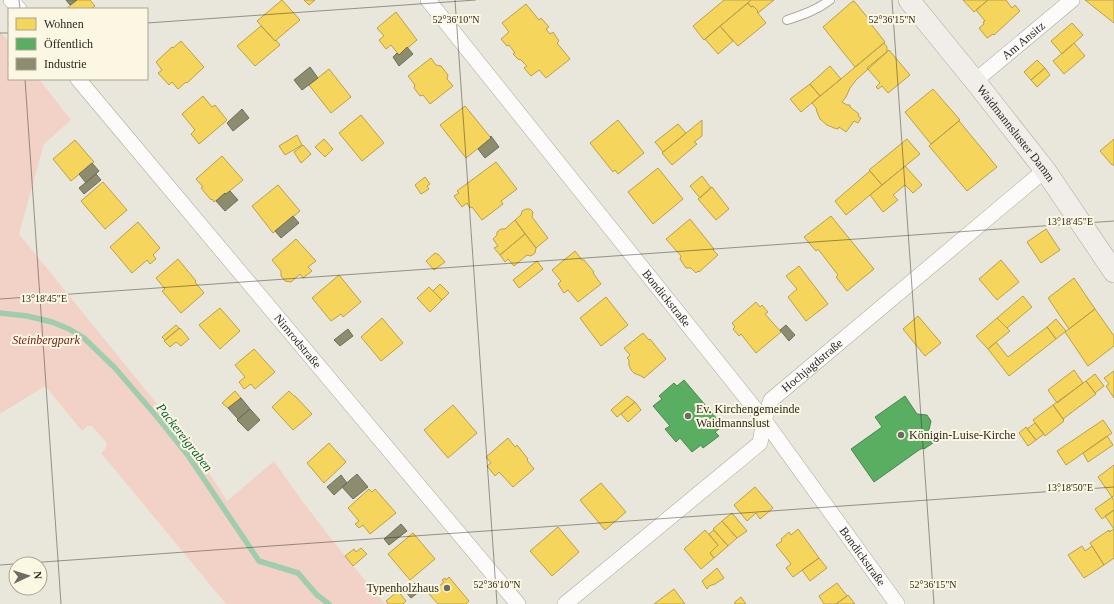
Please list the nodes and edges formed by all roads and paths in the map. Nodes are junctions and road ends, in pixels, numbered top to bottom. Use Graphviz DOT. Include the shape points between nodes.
graph roads {
  1 [pos="11,0"];
  2 [pos="428,0"];
  3 [pos="830,0"];
  4 [pos="909,0"];
  5 [pos="1072,0"];
  6 [pos="18,8"];
  7 [pos="788,20"];
  8 [pos="79,80"];
  9 [pos="976,81"];
  10 [pos="1044,170"];
  11 [pos="1114,272"];
  12 [pos="764,420"];
  13 [pos="518,604"];
  14 [pos="564,604"];
  15 [pos="897,604"];
  1 -- 6 [label="street"];
  2 -- 12 [label="street, Bondickstraße"];
  3 -- 7 [label="lane" via="813,11"];
  4 -- 9 [label="main road, Waidmannsluster Damm"];
  5 -- 9 [label="street, Am Ansitz"];
  8 -- 13 [label="street, Nimrodstraße"];
  9 -- 10 [label="main road, Waidmannsluster Damm"];
  10 -- 11 [label="main road, Waidmannsluster Damm"];
  10 -- 12 [label="street, Hochjagdstraße" via="771,400"];
  12 -- 14 [label="street, Hochjagdstraße" via="760,443"];
  12 -- 15 [label="street, Bondickstraße"];
}
